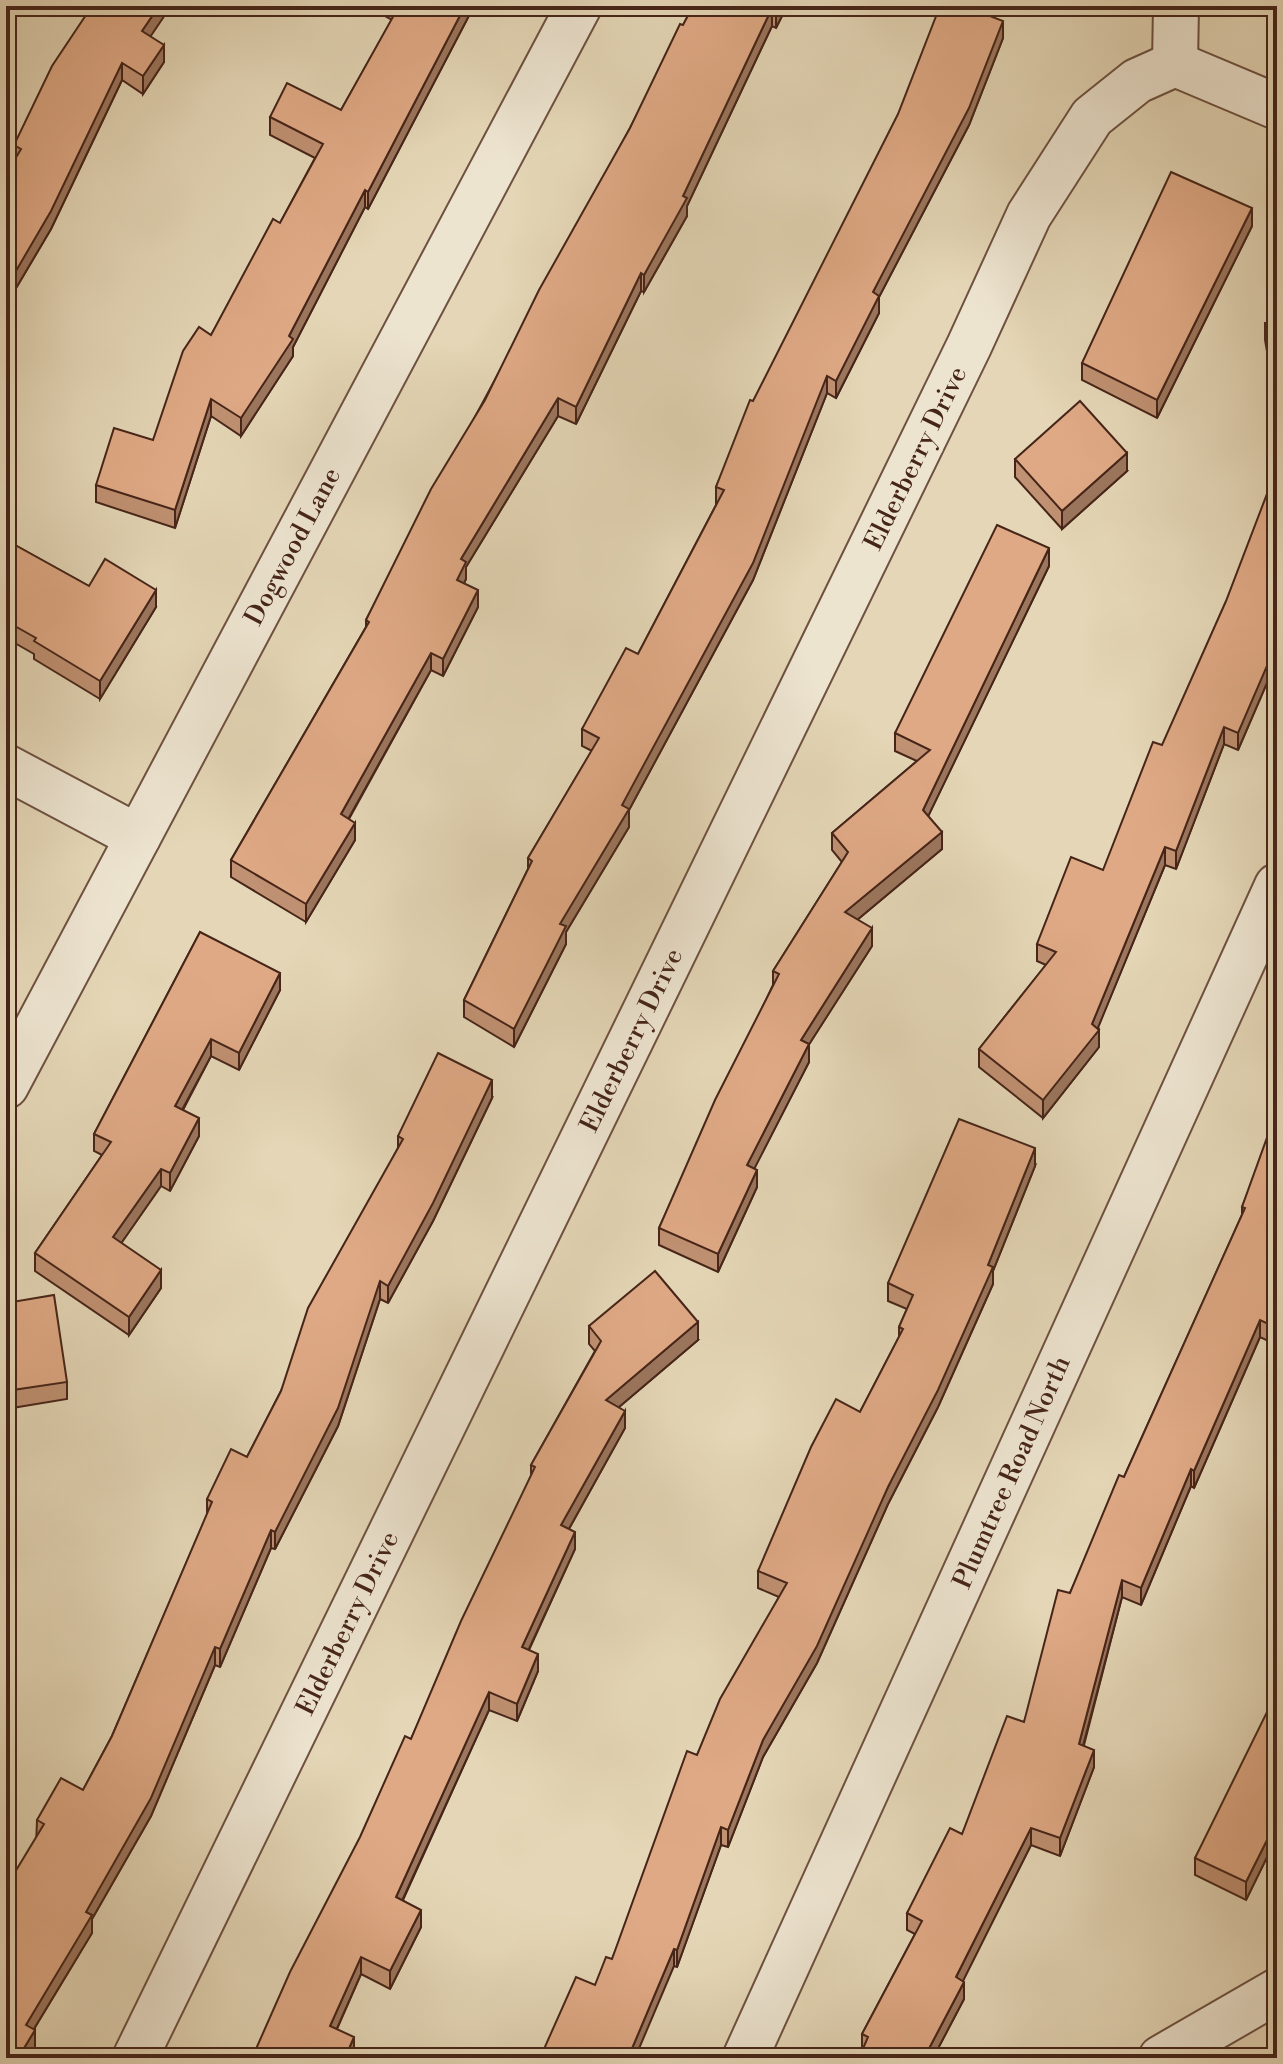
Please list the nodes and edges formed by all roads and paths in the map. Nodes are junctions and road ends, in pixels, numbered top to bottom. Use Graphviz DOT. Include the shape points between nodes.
graph roads {
  1 [pos="579,6"];
  2 [pos="1176,6"];
  3 [pos="1175,64"];
  4 [pos="1277,107"];
  5 [pos="6,767"];
  6 [pos="138,837"];
  7 [pos="1277,886"];
  8 [pos="6,1086"];
  9 [pos="1277,1991"];
  10 [pos="135,2058"];
  11 [pos="745,2058"];
  12 [pos="1161,2058"];
  1 -- 6 [label="street, Dogwood Lane"];
  2 -- 3 [label="street"];
  3 -- 4 [label="street"];
  3 -- 10 [label="street, Elderberry Drive" via="1137,81 1092,117 1029,215"];
  5 -- 6 [label="street"];
  6 -- 8 [label="street, Dogwood Lane"];
  7 -- 11 [label="street, Plumtree Road North"];
  9 -- 12 [label="street"];
}
